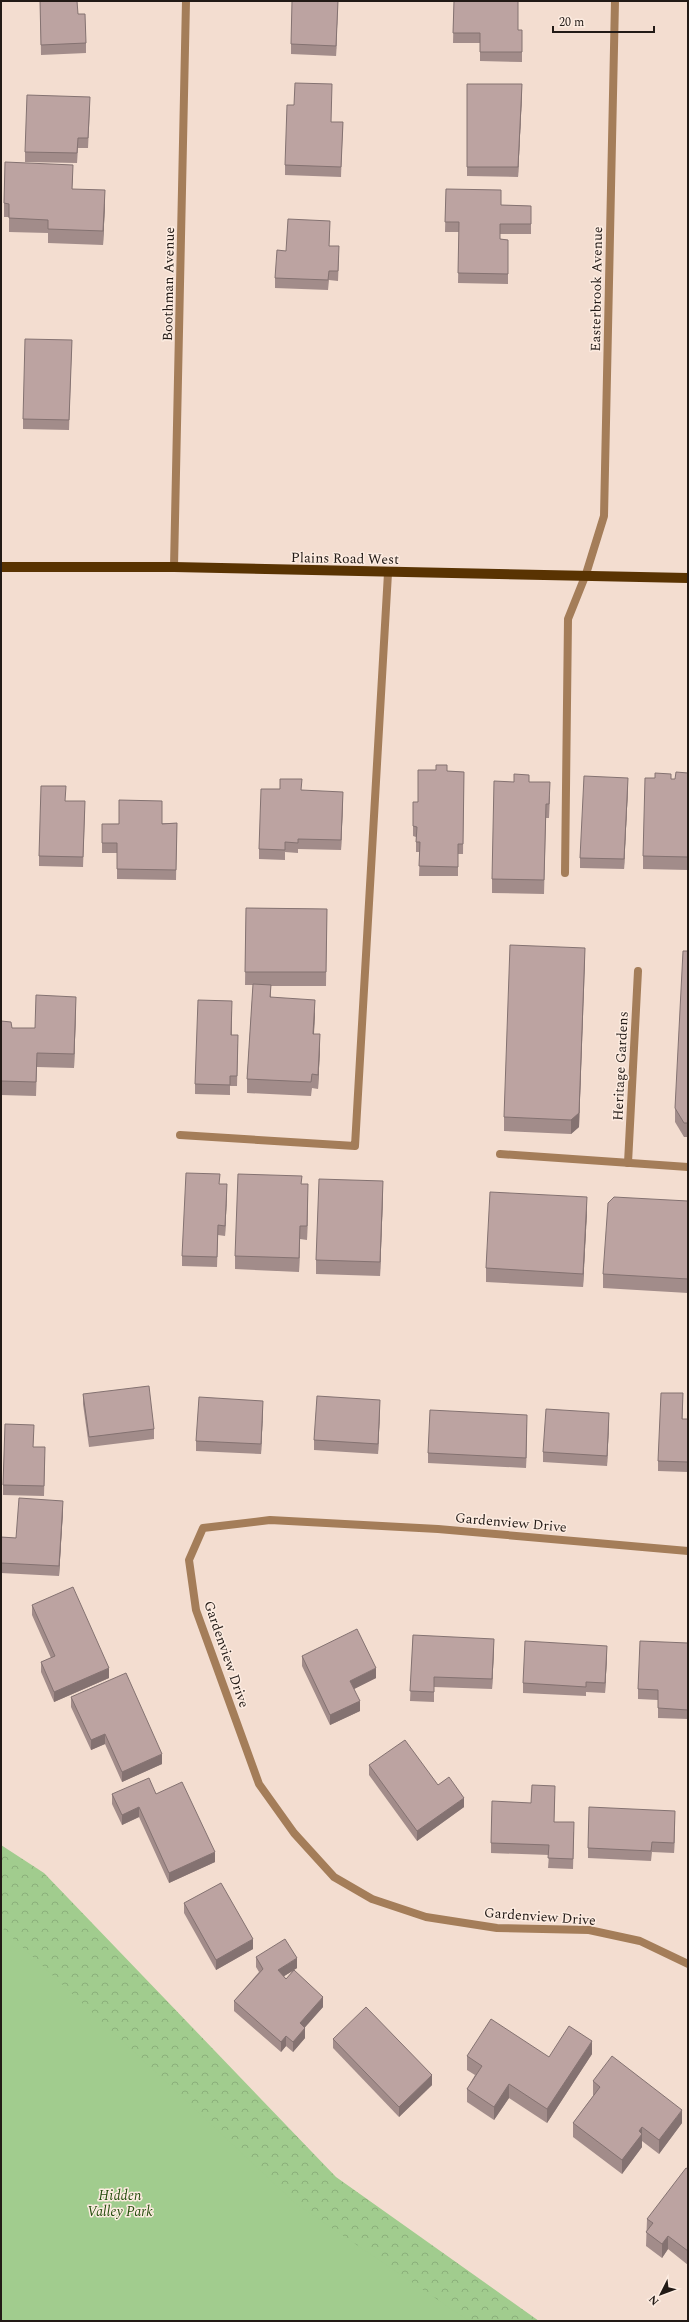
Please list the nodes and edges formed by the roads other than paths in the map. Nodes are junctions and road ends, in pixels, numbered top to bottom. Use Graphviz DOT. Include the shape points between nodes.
graph roads {
  1 [pos="186,1"];
  2 [pos="615,1"];
  3 [pos="1,567"];
  4 [pos="174,567"];
  5 [pos="388,573"];
  6 [pos="586,574"];
  7 [pos="688,578"];
  8 [pos="565,873"];
  9 [pos="638,971"];
  10 [pos="180,1136"];
  11 [pos="500,1154"];
  12 [pos="628,1163"];
  13 [pos="688,1167"];
  14 [pos="688,1551"];
  15 [pos="688,1964"];
  1 -- 4 [label="street, Boothman Avenue"];
  2 -- 6 [label="street, Easterbrook Avenue" via="604,516"];
  3 -- 4 [label="main road, Plains Road West"];
  4 -- 5 [label="main road, Plains Road West"];
  5 -- 6 [label="main road, Plains Road West"];
  5 -- 10 [label="street" via="355,1146"];
  6 -- 7 [label="main road, Plains Road West"];
  6 -- 8 [label="street, Easterbrook Avenue" via="568,619"];
  9 -- 12 [label="street, Heritage Gardens"];
  11 -- 12 [label="street"];
  12 -- 13 [label="street"];
  14 -- 15 [label="street, Gardenview Drive" via="438,1529 270,1520 203,1528 189,1560 196,1610 259,1784 294,1833 334,1877 372,1899 426,1917 497,1928 589,1930 640,1941"];
}
